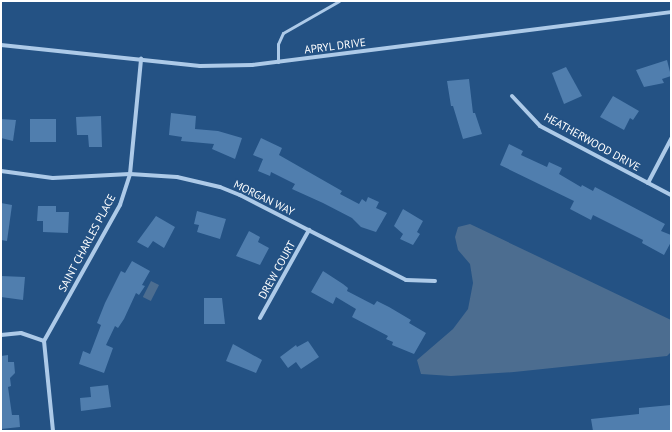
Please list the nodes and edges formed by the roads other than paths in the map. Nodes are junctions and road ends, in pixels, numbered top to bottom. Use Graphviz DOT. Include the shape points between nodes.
graph roads {
  1 [pos="339,1"];
  2 [pos="671,12"];
  3 [pos="1,46"];
  4 [pos="141,60"];
  5 [pos="278,62"];
  6 [pos="512,96"];
  7 [pos="671,139"];
  8 [pos="1,171"];
  9 [pos="130,174"];
  10 [pos="648,183"];
  11 [pos="671,195"];
  12 [pos="309,230"];
  13 [pos="434,281"];
  14 [pos="260,318"];
  15 [pos="1,335"];
  16 [pos="44,341"];
  17 [pos="53,431"];
  1 -- 5 [label="lane" via="283,33 278,44"];
  2 -- 5 [label="street, APRYL DRIVE"];
  3 -- 4 [label="street, APRYL DRIVE"];
  4 -- 5 [label="street, APRYL DRIVE" via="200,66"];
  4 -- 9 [label="street, SAINT CHARLES PLACE"];
  6 -- 10 [label="street, HEATHERWOOD DRIVE" via="540,126"];
  7 -- 10 [label="street"];
  8 -- 9 [label="street, MORGAN WAY" via="52,178"];
  9 -- 12 [label="street, MORGAN WAY" via="177,177 220,187 240,194"];
  9 -- 16 [label="street, SAINT CHARLES PLACE" via="120,205"];
  10 -- 11 [label="street, HEATHERWOOD DRIVE"];
  12 -- 13 [label="street, MORGAN WAY" via="406,280"];
  12 -- 14 [label="street, DREW COURT"];
  15 -- 16 [label="street" via="21,333"];
  16 -- 17 [label="street"];
}
